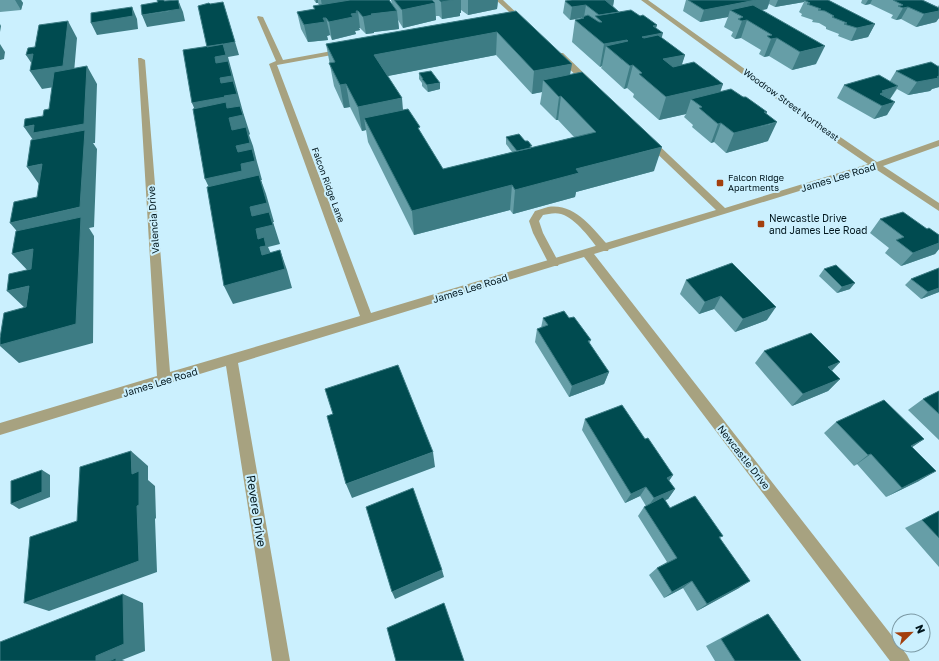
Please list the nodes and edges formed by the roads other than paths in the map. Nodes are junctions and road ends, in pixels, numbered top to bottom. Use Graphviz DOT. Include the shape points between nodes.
graph roads {
  1 [pos="499,0"];
  2 [pos="644,0"];
  3 [pos="260,17"];
  4 [pos="520,22"];
  5 [pos="350,50"];
  6 [pos="554,51"];
  7 [pos="141,60"];
  8 [pos="280,62"];
  9 [pos="598,92"];
  10 [pos="642,134"];
  11 [pos="939,143"];
  12 [pos="876,165"];
  13 [pos="939,208"];
  14 [pos="724,212"];
  15 [pos="604,248"];
  16 [pos="587,253"];
  17 [pos="554,263"];
  18 [pos="367,319"];
  19 [pos="231,360"];
  20 [pos="164,380"];
  21 [pos="0,429"];
  22 [pos="280,661"];
  23 [pos="901,661"];
  1 -- 4 [label="street"];
  2 -- 12 [label="street, Woodrow Street Northeast"];
  3 -- 8 [label="street"];
  5 -- 8 [label="street"];
  6 -- 9 [label="street"];
  7 -- 20 [label="street, Valencia Drive"];
  8 -- 18 [label="street, Falcon Ridge Lane" via="273,64"];
  10 -- 14 [label="street"];
  11 -- 12 [label="street, James Lee Road"];
  12 -- 13 [label="street, Woodrow Street Northeast"];
  12 -- 14 [label="street, James Lee Road"];
  14 -- 15 [label="street, James Lee Road"];
  15 -- 16 [label="street, James Lee Road"];
  15 -- 17 [label="street" via="579,221 564,211 539,213 534,221"];
  16 -- 17 [label="street, James Lee Road"];
  16 -- 23 [label="street, Newcastle Drive"];
  17 -- 18 [label="street, James Lee Road"];
  18 -- 19 [label="street, James Lee Road"];
  19 -- 20 [label="street, James Lee Road"];
  19 -- 22 [label="street, Revere Drive"];
  20 -- 21 [label="street, James Lee Road"];
}
